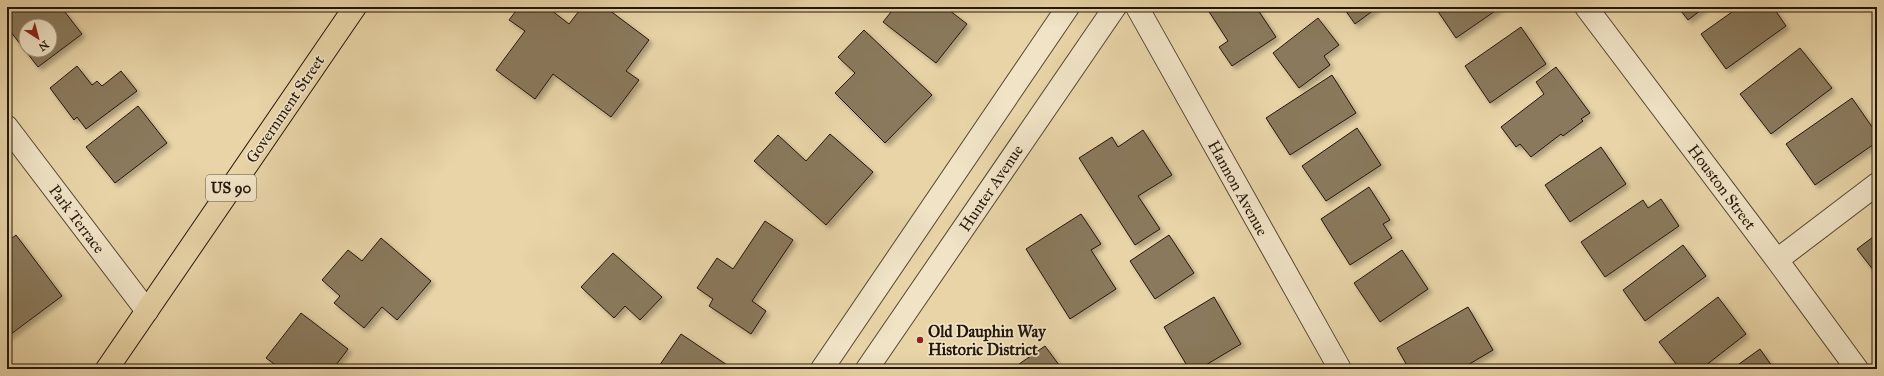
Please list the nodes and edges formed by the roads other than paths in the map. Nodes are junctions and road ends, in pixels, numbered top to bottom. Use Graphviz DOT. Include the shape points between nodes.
graph roads {
  1 [pos="355,7"];
  2 [pos="1068,7"];
  3 [pos="1115,7"];
  4 [pos="1137,7"];
  5 [pos="1586,7"];
  6 [pos="7,127"];
  7 [pos="1877,184"];
  8 [pos="1777,260"];
  9 [pos="147,311"];
  10 [pos="107,369"];
  11 [pos="822,369"];
  12 [pos="867,369"];
  13 [pos="1340,369"];
  14 [pos="1857,369"];
  1 -- 9 [label="main road, Government Street / US 90"];
  2 -- 11 [label="street"];
  3 -- 12 [label="street, Hunter Avenue"];
  4 -- 13 [label="street, Hannon Avenue"];
  5 -- 8 [label="street, Houston Street"];
  6 -- 9 [label="street, Park Terrace"];
  7 -- 8 [label="street"];
  8 -- 14 [label="street, Houston Street"];
  9 -- 10 [label="main road, Government Street / US 90"];
}
